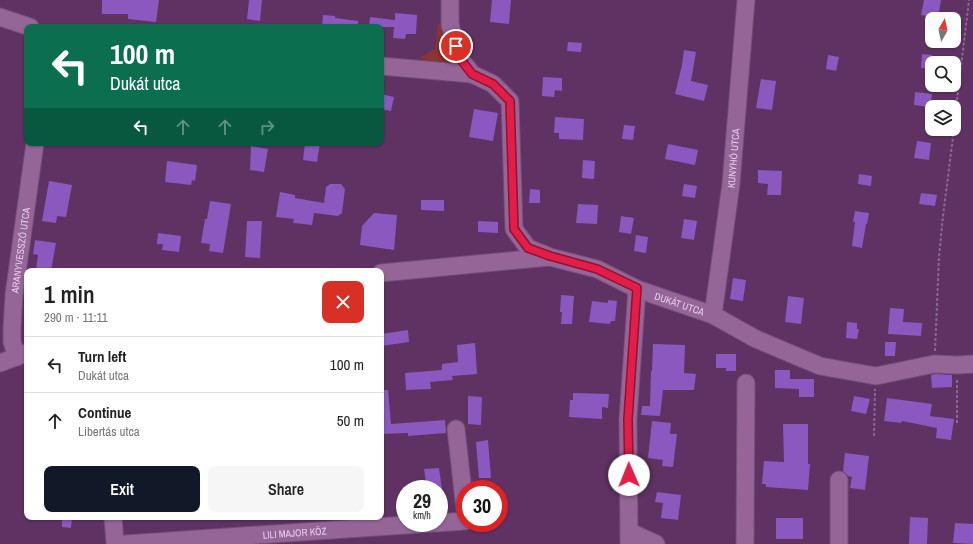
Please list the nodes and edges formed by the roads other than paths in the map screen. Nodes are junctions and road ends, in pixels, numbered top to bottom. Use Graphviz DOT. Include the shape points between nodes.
graph roads {
  1 [pos="450,0"];
  2 [pos="746,0"];
  3 [pos="0,18"];
  4 [pos="24,25"];
  5 [pos="384,66"];
  6 [pos="472,74"];
  7 [pos="35,146"];
  8 [pos="550,256"];
  9 [pos="384,274"];
  10 [pos="637,288"];
  11 [pos="713,315"];
  12 [pos="22,355"];
  13 [pos="0,364"];
  14 [pos="965,364"];
  15 [pos="746,383"];
  16 [pos="456,429"];
  17 [pos="462,480"];
  18 [pos="839,480"];
  19 [pos="113,520"];
  20 [pos="456,522"];
  21 [pos="629,538"];
  22 [pos="115,544"];
  23 [pos="125,544"];
  24 [pos="656,544"];
  25 [pos="745,544"];
  26 [pos="839,544"];
  1 -- 6 [label="street" via="450,24 459,57"];
  2 -- 11 [label="street, KUNYHÓ UTCA" via="732,184"];
  3 -- 4 [label="street"];
  5 -- 6 [label="street"];
  6 -- 8 [label="street" via="493,84 510,101 514,229 528,248"];
  7 -- 12 [label="street, ARANYVESSZŐ UTCA" via="14,295 12,328 12,342"];
  8 -- 9 [label="street, DUKÁT UTCA"];
  8 -- 10 [label="street, DUKÁT UTCA" via="597,269"];
  10 -- 11 [label="street, DUKÁT UTCA"];
  10 -- 21 [label="street" via="628,419"];
  11 -- 14 [label="street, DUKÁT UTCA" via="756,339 820,366 876,376 934,364"];
  12 -- 13 [label="street"];
  15 -- 25 [label="street"];
  16 -- 17 [label="street"];
  18 -- 26 [label="street"];
  19 -- 22 [label="street"];
  20 -- 23 [label="street, LILI MAJOR KÖZ"];
  21 -- 24 [label="street"];
}
